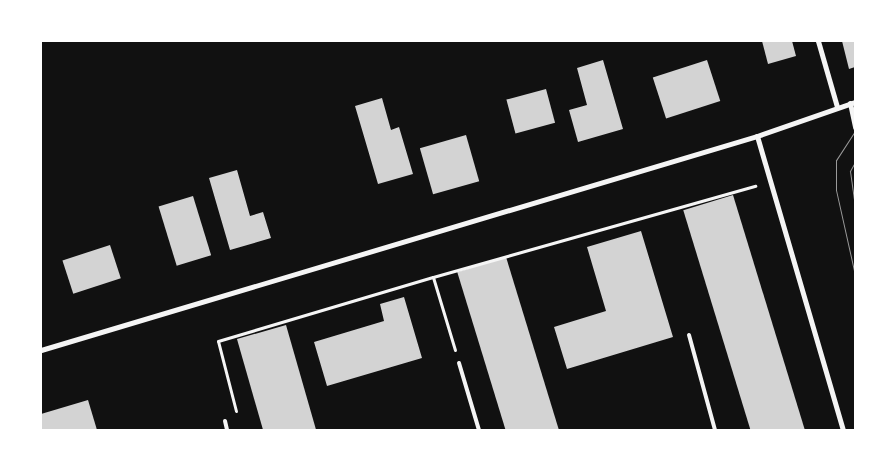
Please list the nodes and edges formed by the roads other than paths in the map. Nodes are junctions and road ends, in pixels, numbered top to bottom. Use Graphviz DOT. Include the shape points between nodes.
graph roads {
  1 [pos="818,41"];
  2 [pos="852,102"];
  3 [pos="837,107"];
  4 [pos="855,127"];
  5 [pos="757,136"];
  6 [pos="689,335"];
  7 [pos="41,350"];
  8 [pos="459,363"];
  9 [pos="225,421"];
  10 [pos="227,430"];
  11 [pos="479,430"];
  12 [pos="715,430"];
  13 [pos="843,430"];
  1 -- 3 [label="street"];
  2 -- 3 [label="street"];
  2 -- 4 [label="street"];
  3 -- 5 [label="street"];
  5 -- 7 [label="street"];
  5 -- 13 [label="street"];
  6 -- 12 [label="lane"];
  8 -- 11 [label="lane"];
  9 -- 10 [label="lane"];
}
